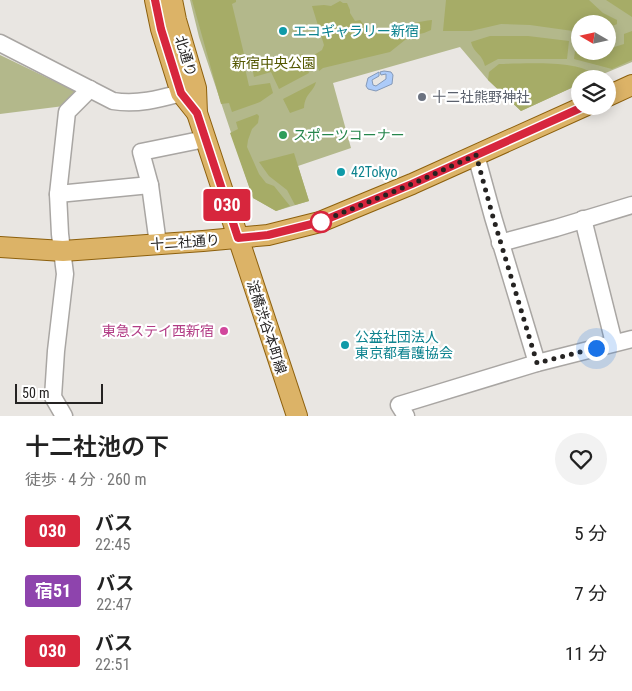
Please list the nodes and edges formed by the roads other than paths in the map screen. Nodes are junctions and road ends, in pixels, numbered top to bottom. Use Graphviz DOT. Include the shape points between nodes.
graph roads {
  1 [pos="154,0"];
  2 [pos="172,0"];
  3 [pos="0,43"];
  4 [pos="632,85"];
  5 [pos="90,89"];
  6 [pos="616,92"];
  7 [pos="181,93"];
  8 [pos="571,112"];
  9 [pos="197,113"];
  10 [pos="205,139"];
  11 [pos="476,155"];
  12 [pos="150,185"];
  13 [pos="58,194"];
  14 [pos="632,205"];
  15 [pos="583,219"];
  16 [pos="238,238"];
  17 [pos="500,242"];
  18 [pos="158,244"];
  19 [pos="0,247"];
  20 [pos="63,251"];
  21 [pos="632,339"];
  22 [pos="614,343"];
  23 [pos="537,363"];
  24 [pos="64,416"];
  25 [pos="297,416"];
  26 [pos="406,416"];
  1 -- 7 [label="main road, 北通り"];
  2 -- 9 [label="main road, 北通り" via="196,88"];
  3 -- 5 [label="street"];
  4 -- 6 [label="main road"];
  5 -- 7 [label="street" via="124,103 150,101"];
  5 -- 13 [label="street" via="68,112"];
  7 -- 9 [label="main road, 北通り"];
  8 -- 11 [label="main road, 十二社通り"];
  9 -- 10 [label="main road, 北通り"];
  10 -- 12 [label="street" via="141,152"];
  10 -- 16 [label="main road, 北通り"];
  11 -- 16 [label="main road, 十二社通り" via="320,222 268,235"];
  11 -- 17 [label="street"];
  12 -- 13 [label="street"];
  12 -- 18 [label="street"];
  13 -- 20 [label="street"];
  14 -- 15 [label="street"];
  15 -- 17 [label="street"];
  15 -- 22 [label="street"];
  16 -- 18 [label="main road, 十二社通り"];
  16 -- 25 [label="main road, 淀橋渋谷本町線"];
  17 -- 23 [label="street"];
  18 -- 20 [label="main road, 十二社通り"];
  19 -- 20 [label="main road, 十二社通り"];
  20 -- 24 [label="street" via="65,274 53,397"];
  21 -- 22 [label="street"];
  22 -- 23 [label="street"];
  23 -- 26 [label="street" via="399,405"];
}
